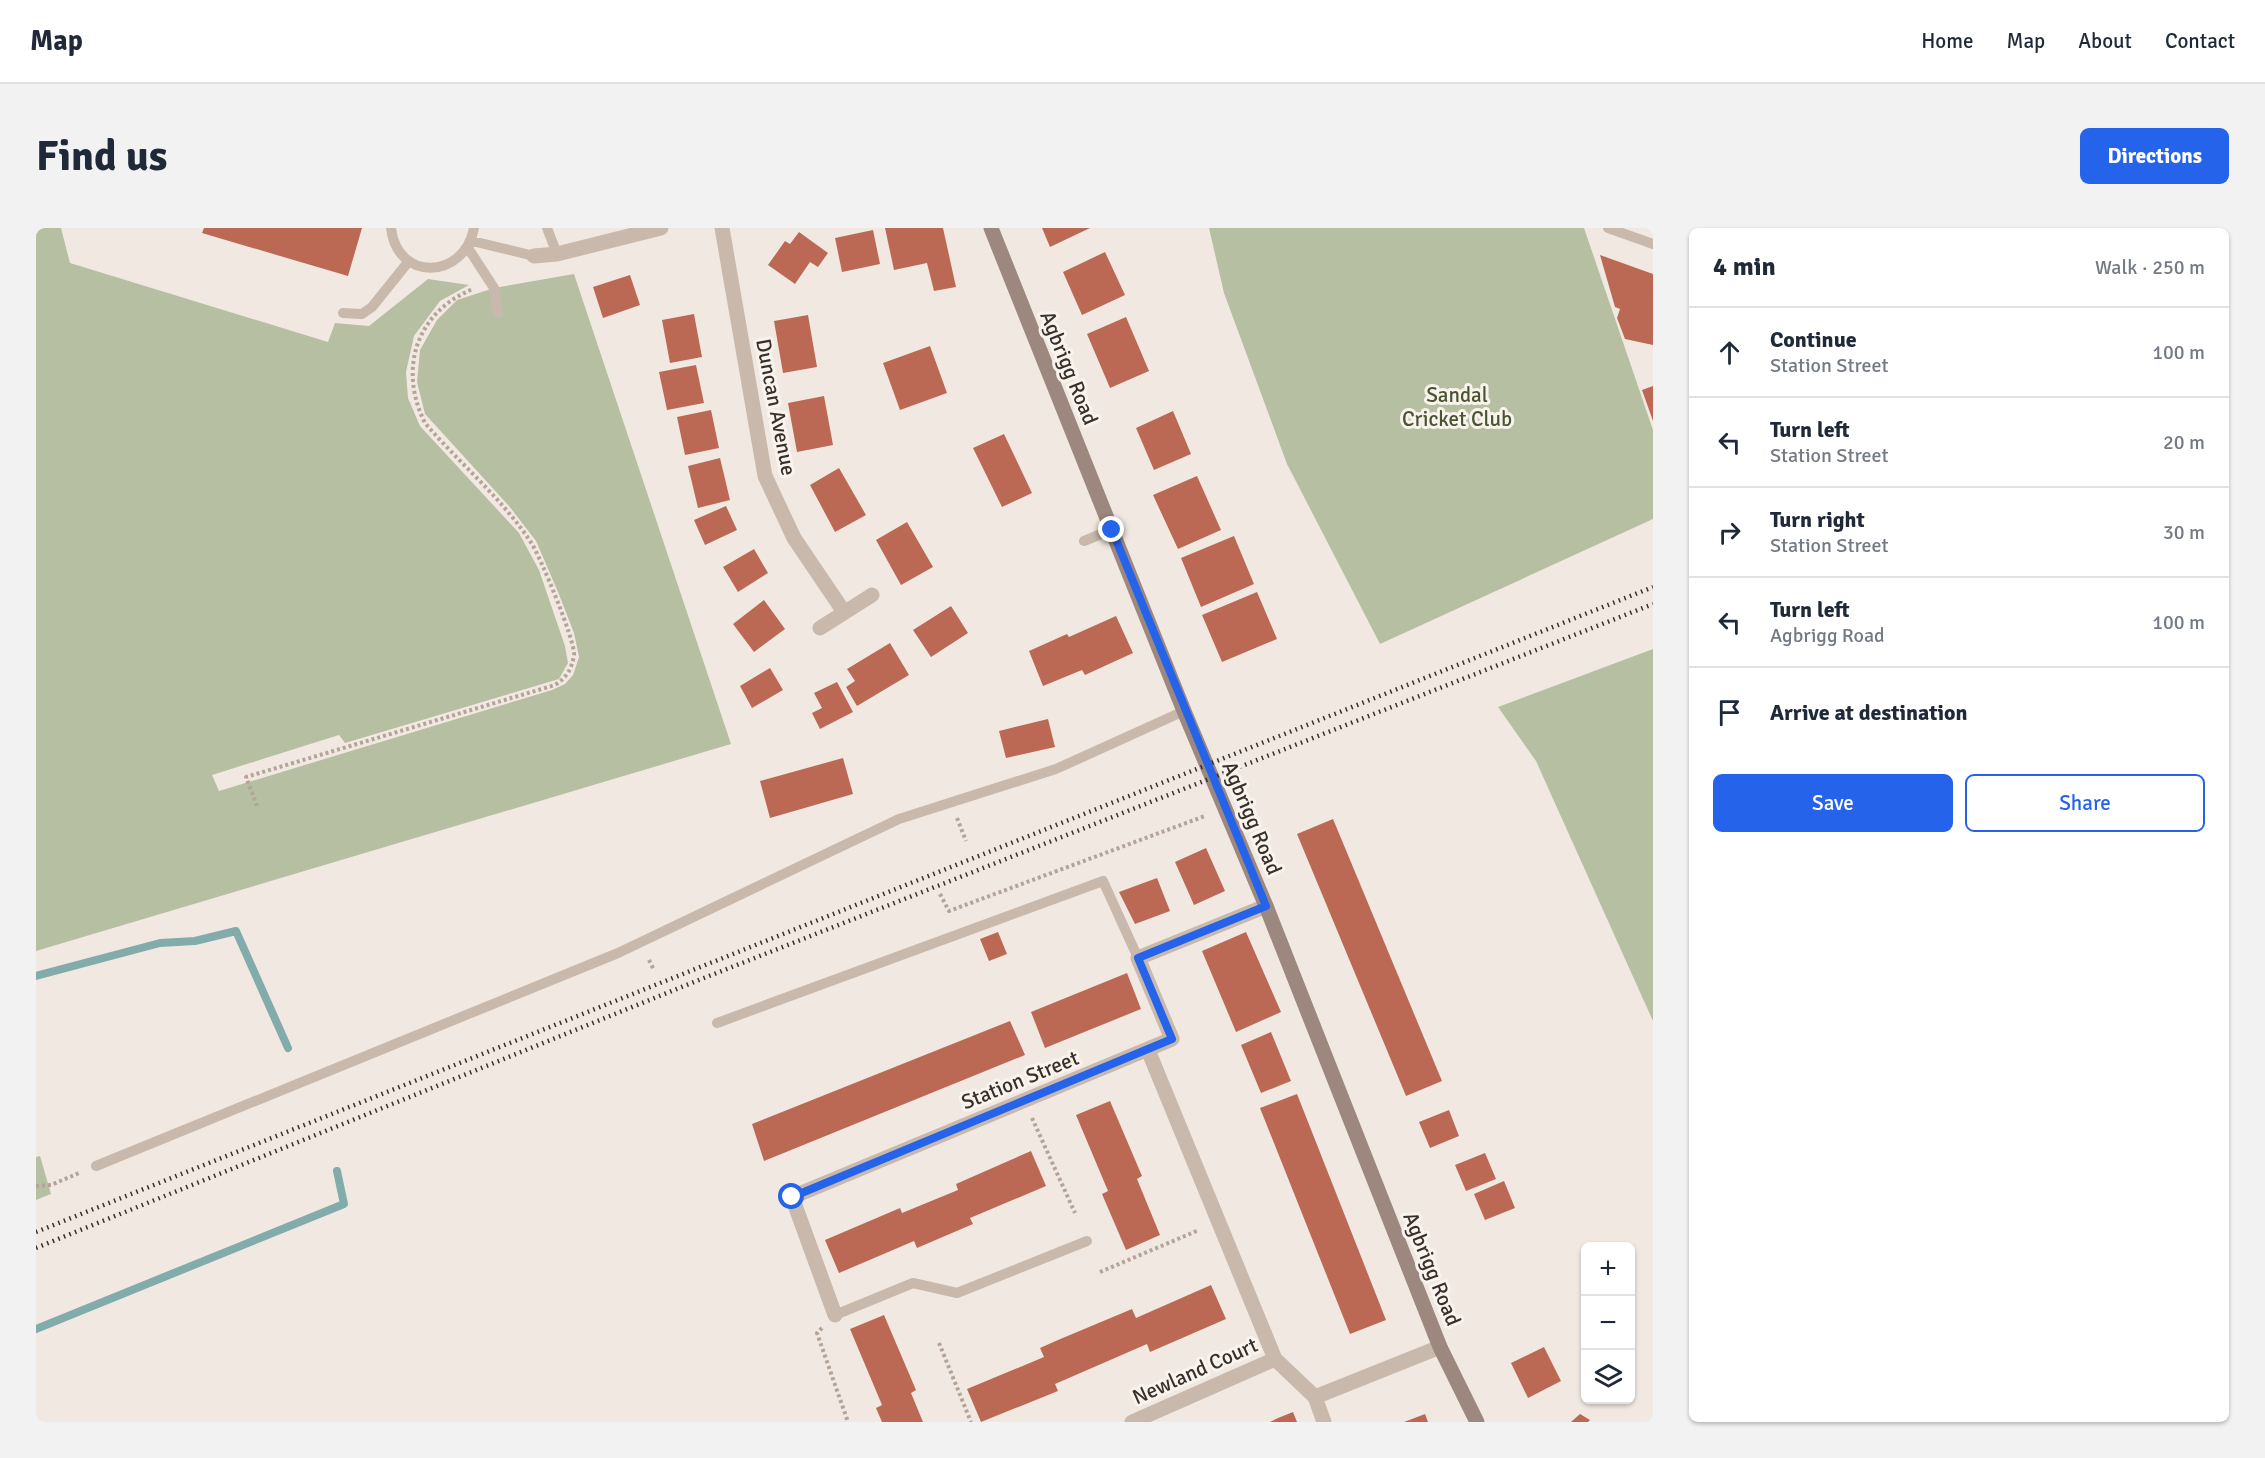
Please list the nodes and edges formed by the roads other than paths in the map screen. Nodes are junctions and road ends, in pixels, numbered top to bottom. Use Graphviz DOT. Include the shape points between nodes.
graph roads {
  1 [pos="391,228"];
  2 [pos="474,228"];
  3 [pos="547,228"];
  4 [pos="661,228"];
  5 [pos="722,228"];
  6 [pos="991,228"];
  7 [pos="1608,228"];
  8 [pos="1653,244"];
  9 [pos="470,245"];
  10 [pos="557,254"];
  11 [pos="534,256"];
  12 [pos="409,261"];
  13 [pos="343,313"];
  14 [pos="498,313"];
  15 [pos="1112,530"];
  16 [pos="1084,541"];
  17 [pos="872,595"];
  18 [pos="844,612"];
  19 [pos="820,628"];
  20 [pos="1184,711"];
  21 [pos="1266,906"];
  22 [pos="1138,958"];
  23 [pos="717,1023"];
  24 [pos="1148,1050"];
  25 [pos="96,1166"];
  26 [pos="1087,1240"];
  27 [pos="835,1315"];
  28 [pos="1440,1347"];
  29 [pos="1275,1359"];
  30 [pos="1315,1397"];
  31 [pos="1132,1422"];
  32 [pos="1324,1422"];
  33 [pos="1477,1422"];
  1 -- 12 [label="lane" via="399,251"];
  2 -- 9 [label="lane"];
  3 -- 10 [label="lane"];
  4 -- 10 [label="street"];
  5 -- 18 [label="street, Duncan Avenue" via="765,476 794,538"];
  6 -- 15 [label="main road, Agbrigg Road"];
  7 -- 8 [label="lane"];
  9 -- 11 [label="lane"];
  9 -- 12 [label="lane" via="448,265 434,268"];
  9 -- 14 [label="lane" via="494,288"];
  10 -- 11 [label="street"];
  12 -- 13 [label="lane" via="372,307 362,314"];
  15 -- 16 [label="lane"];
  15 -- 20 [label="main road, Agbrigg Road"];
  17 -- 18 [label="street"];
  18 -- 19 [label="street"];
  20 -- 21 [label="main road, Agbrigg Road"];
  20 -- 25 [label="lane" via="1056,769 899,819 618,953"];
  21 -- 22 [label="street"];
  21 -- 28 [label="main road, Agbrigg Road"];
  22 -- 23 [label="lane" via="1103,880"];
  22 -- 24 [label="street, Station Street" via="1172,1039"];
  24 -- 27 [label="street, Station Street" via="792,1197"];
  24 -- 29 [label="street"];
  26 -- 27 [label="lane" via="957,1293 913,1283"];
  28 -- 30 [label="street"];
  28 -- 33 [label="main road, Agbrigg Road"];
  29 -- 30 [label="street"];
  29 -- 31 [label="street, Newland Court"];
  30 -- 32 [label="street"];
}
